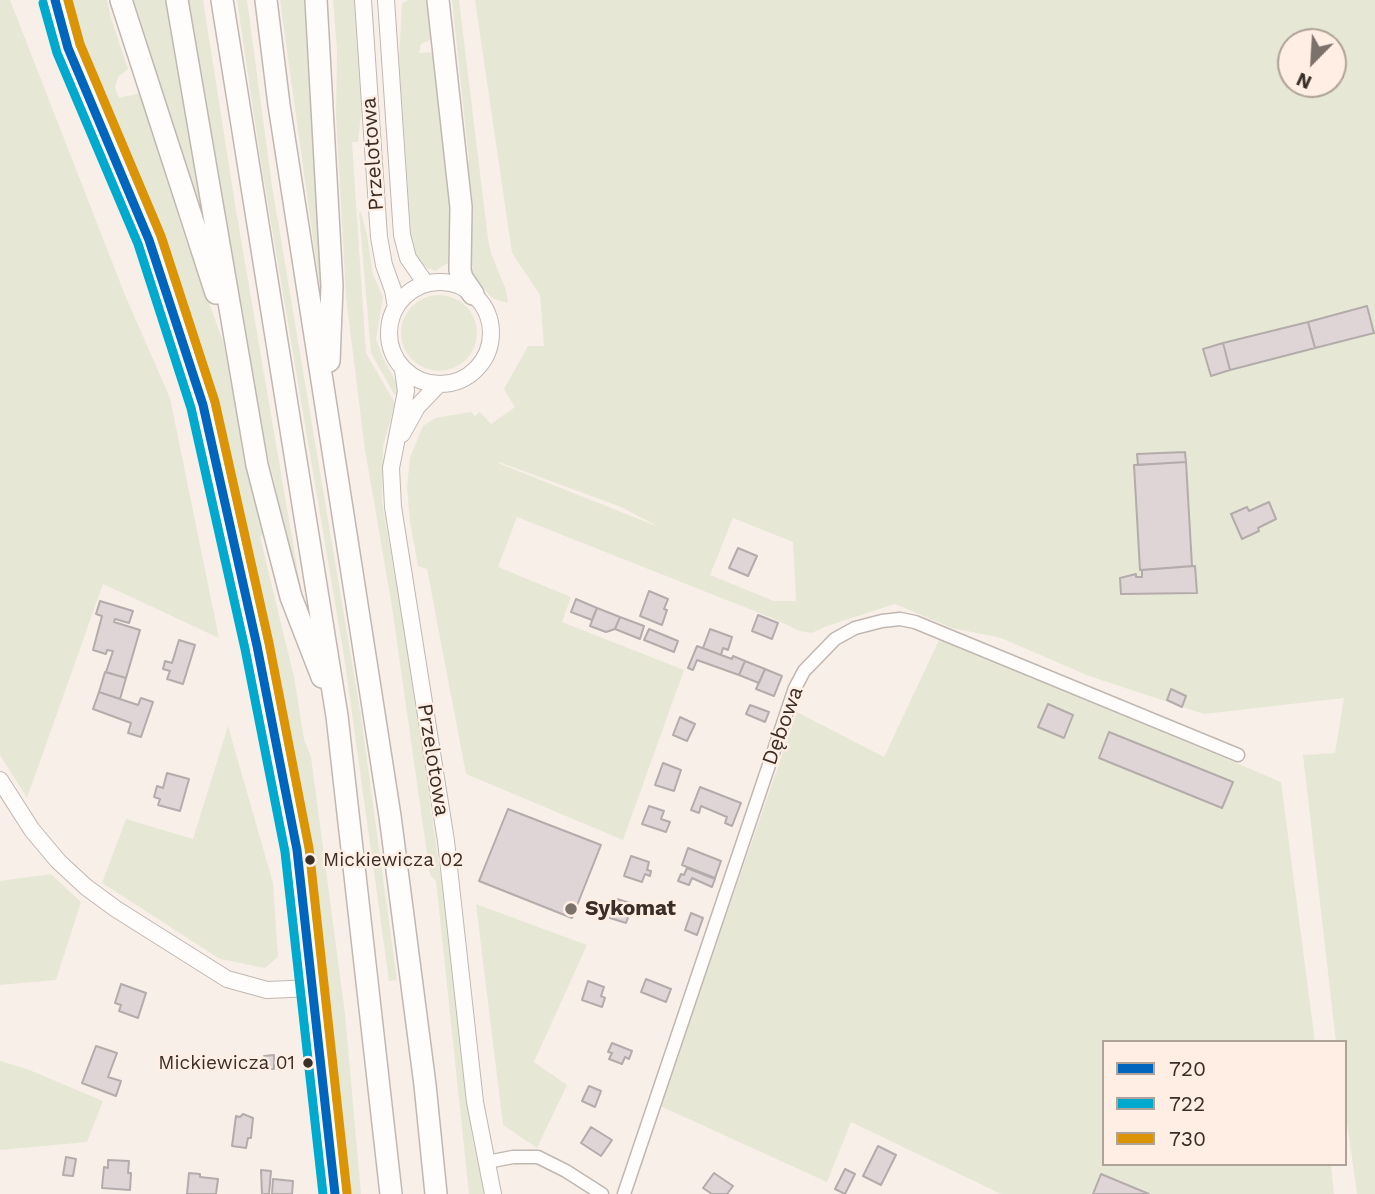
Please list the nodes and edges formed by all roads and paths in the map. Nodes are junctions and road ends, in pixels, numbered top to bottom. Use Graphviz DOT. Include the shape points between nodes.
graph roads {
  1 [pos="55,0"];
  2 [pos="121,0"];
  3 [pos="177,0"];
  4 [pos="222,0"];
  5 [pos="266,0"];
  6 [pos="317,0"];
  7 [pos="363,0"];
  8 [pos="386,0"];
  9 [pos="438,0"];
  10 [pos="426,284"];
  11 [pos="473,294"];
  12 [pos="396,307"];
  13 [pos="403,370"];
  14 [pos="241,372"];
  15 [pos="438,385"];
  16 [pos="328,412"];
  17 [pos="393,452"];
  18 [pos="337,716"];
  19 [pos="1238,755"];
  20 [pos="0,780"];
  21 [pos="313,988"];
  22 [pos="487,1162"];
  23 [pos="335,1194"];
  24 [pos="391,1194"];
  25 [pos="436,1194"];
  26 [pos="493,1194"];
  27 [pos="602,1194"];
  28 [pos="624,1194"];
  1 -- 21 [label="street" via="68,48 149,240 203,405 293,830"];
  2 -- 14 [label="highway"];
  3 -- 14 [label="highway"];
  4 -- 18 [label="highway"];
  5 -- 16 [label="highway"];
  6 -- 16 [label="highway" via="332,286"];
  7 -- 12 [label="street, Przelotowa" via="379,237"];
  8 -- 10 [label="street, Przelotowa" via="402,235 408,258"];
  9 -- 11 [label="highway" via="461,207 460,270"];
  10 -- 11 [label="street" via="451,283"];
  10 -- 12 [label="street" via="409,292"];
  11 -- 15 [label="street" via="489,320 488,351 469,375"];
  12 -- 13 [label="street" via="389,324 389,343"];
  13 -- 15 [label="street"];
  13 -- 17 [label="street, Przelotowa" via="406,391"];
  14 -- 18 [label="highway" via="257,465 291,597"];
  15 -- 17 [label="street, Przelotowa" via="417,407"];
  16 -- 25 [label="highway" via="390,816"];
  17 -- 22 [label="street, Przelotowa" via="393,507 446,841 475,1102"];
  18 -- 24 [label="highway"];
  19 -- 28 [label="street, Dębowa" via="915,622 882,621 835,639 794,688"];
  20 -- 21 [label="street" via="58,861 116,909 228,979 267,990"];
  21 -- 23 [label="street"];
  22 -- 26 [label="street, Przelotowa"];
  22 -- 27 [label="street" via="538,1157"];
}
